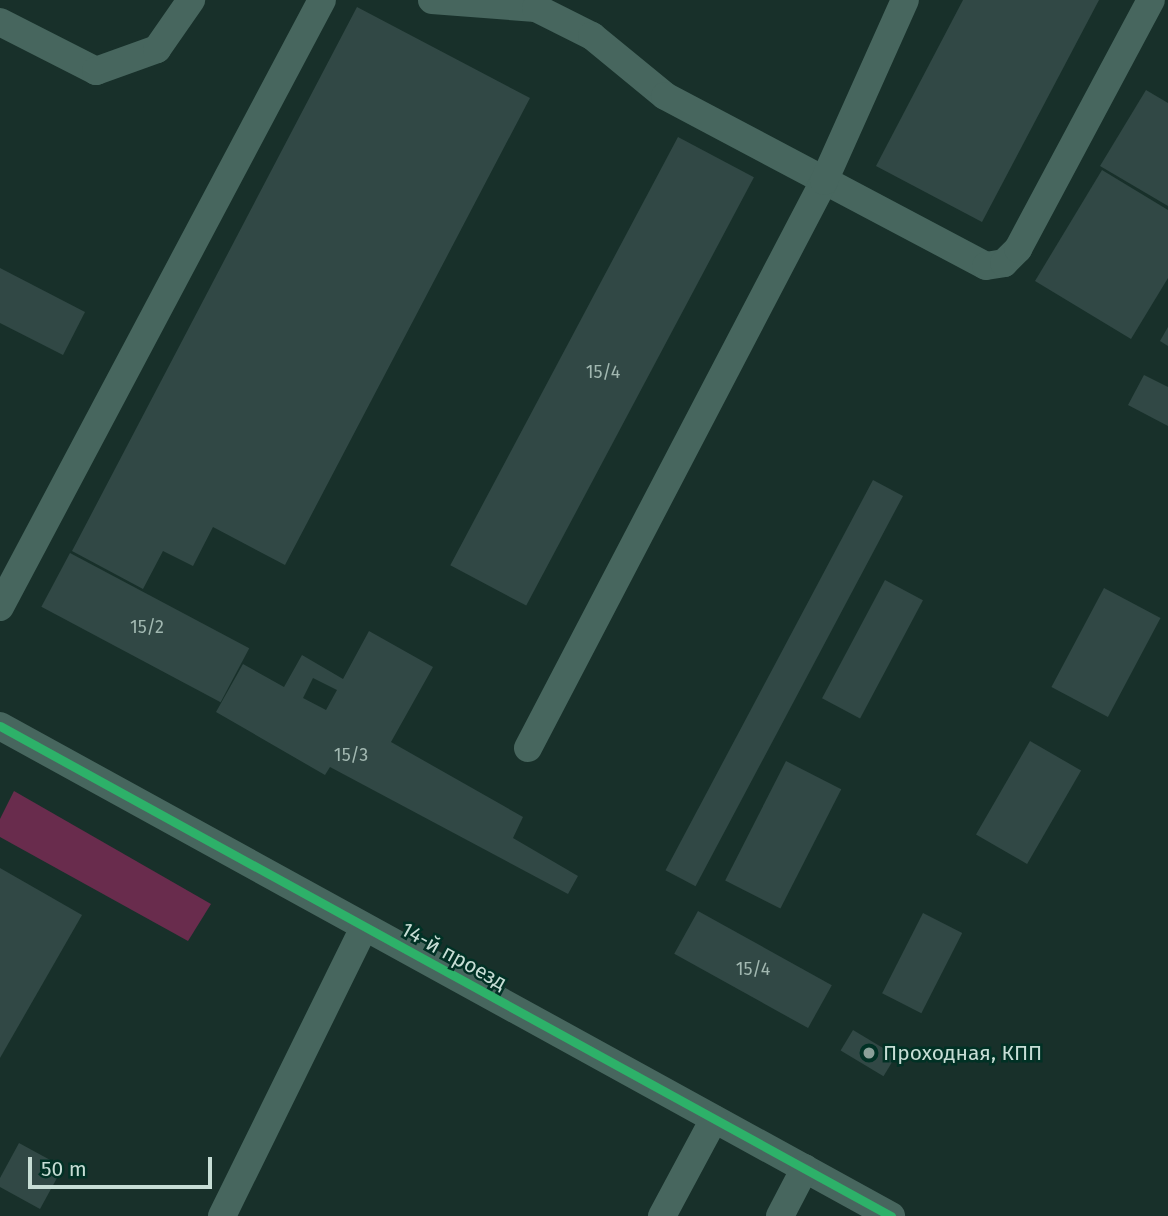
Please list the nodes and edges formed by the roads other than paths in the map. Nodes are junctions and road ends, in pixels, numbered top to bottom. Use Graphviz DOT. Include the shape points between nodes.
graph roads {
  1 [pos="191,0"];
  2 [pos="323,0"];
  3 [pos="432,0"];
  4 [pos="905,0"];
  5 [pos="1151,0"];
  6 [pos="0,22"];
  7 [pos="824,181"];
  8 [pos="0,607"];
  9 [pos="0,726"];
  10 [pos="528,748"];
  11 [pos="365,926"];
  12 [pos="714,1119"];
  13 [pos="805,1168"];
  14 [pos="222,1216"];
  15 [pos="662,1216"];
  16 [pos="780,1216"];
  17 [pos="891,1216"];
  1 -- 6 [label="street" via="157,49 96,71"];
  2 -- 8 [label="street"];
  3 -- 7 [label="street" via="536,8 592,36 665,96"];
  4 -- 7 [label="street"];
  5 -- 7 [label="street" via="1018,249 1004,263 986,266"];
  7 -- 10 [label="street"];
  9 -- 11 [label="street, 14-й проезд"];
  11 -- 12 [label="street, 14-й проезд"];
  11 -- 14 [label="street"];
  12 -- 13 [label="street, 14-й проезд"];
  12 -- 15 [label="street"];
  13 -- 16 [label="street"];
  13 -- 17 [label="street, 14-й проезд"];
}
